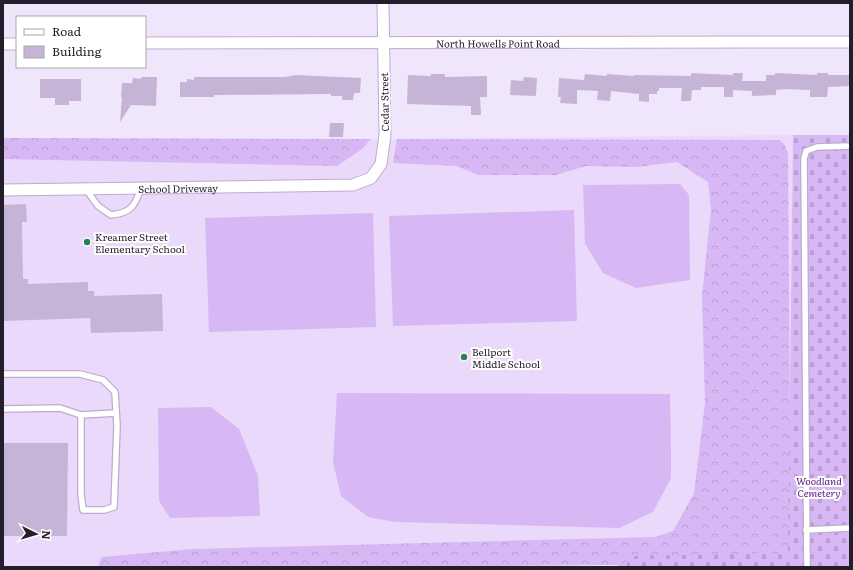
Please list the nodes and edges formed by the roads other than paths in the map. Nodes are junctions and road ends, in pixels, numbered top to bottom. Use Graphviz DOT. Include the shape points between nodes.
graph roads {
  1 [pos="383,3"];
  2 [pos="850,42"];
  3 [pos="146,43"];
  4 [pos="383,43"];
  5 [pos="3,44"];
  6 [pos="16,44"];
  7 [pos="850,146"];
  8 [pos="353,185"];
  9 [pos="84,188"];
  10 [pos="141,188"];
  11 [pos="3,190"];
  12 [pos="3,374"];
  13 [pos="3,409"];
  14 [pos="116,413"];
  15 [pos="81,415"];
  16 [pos="850,528"];
  17 [pos="806,530"];
  18 [pos="807,567"];
  1 -- 4 [label="street, Cedar Street"];
  2 -- 4 [label="street, North Howells Point Road"];
  3 -- 4 [label="street, North Howells Point Road"];
  4 -- 8 [label="street, Cedar Street" via="385,135 381,164 371,178"];
  5 -- 6 [label="street"];
  7 -- 17 [label="lane" via="806,150 804,159"];
  8 -- 10 [label="street, School Driveway"];
  9 -- 10 [label="street, School Driveway"];
  9 -- 10 [label="lane" via="98,206 111,215 123,214 133,206"];
  9 -- 11 [label="street, School Driveway"];
  12 -- 14 [label="lane" via="80,374 103,380 115,392"];
  13 -- 15 [label="lane" via="60,408"];
  14 -- 15 [label="lane"];
  14 -- 15 [label="lane" via="114,507 104,510 83,510"];
  16 -- 17 [label="lane"];
  17 -- 18 [label="lane"];
}
